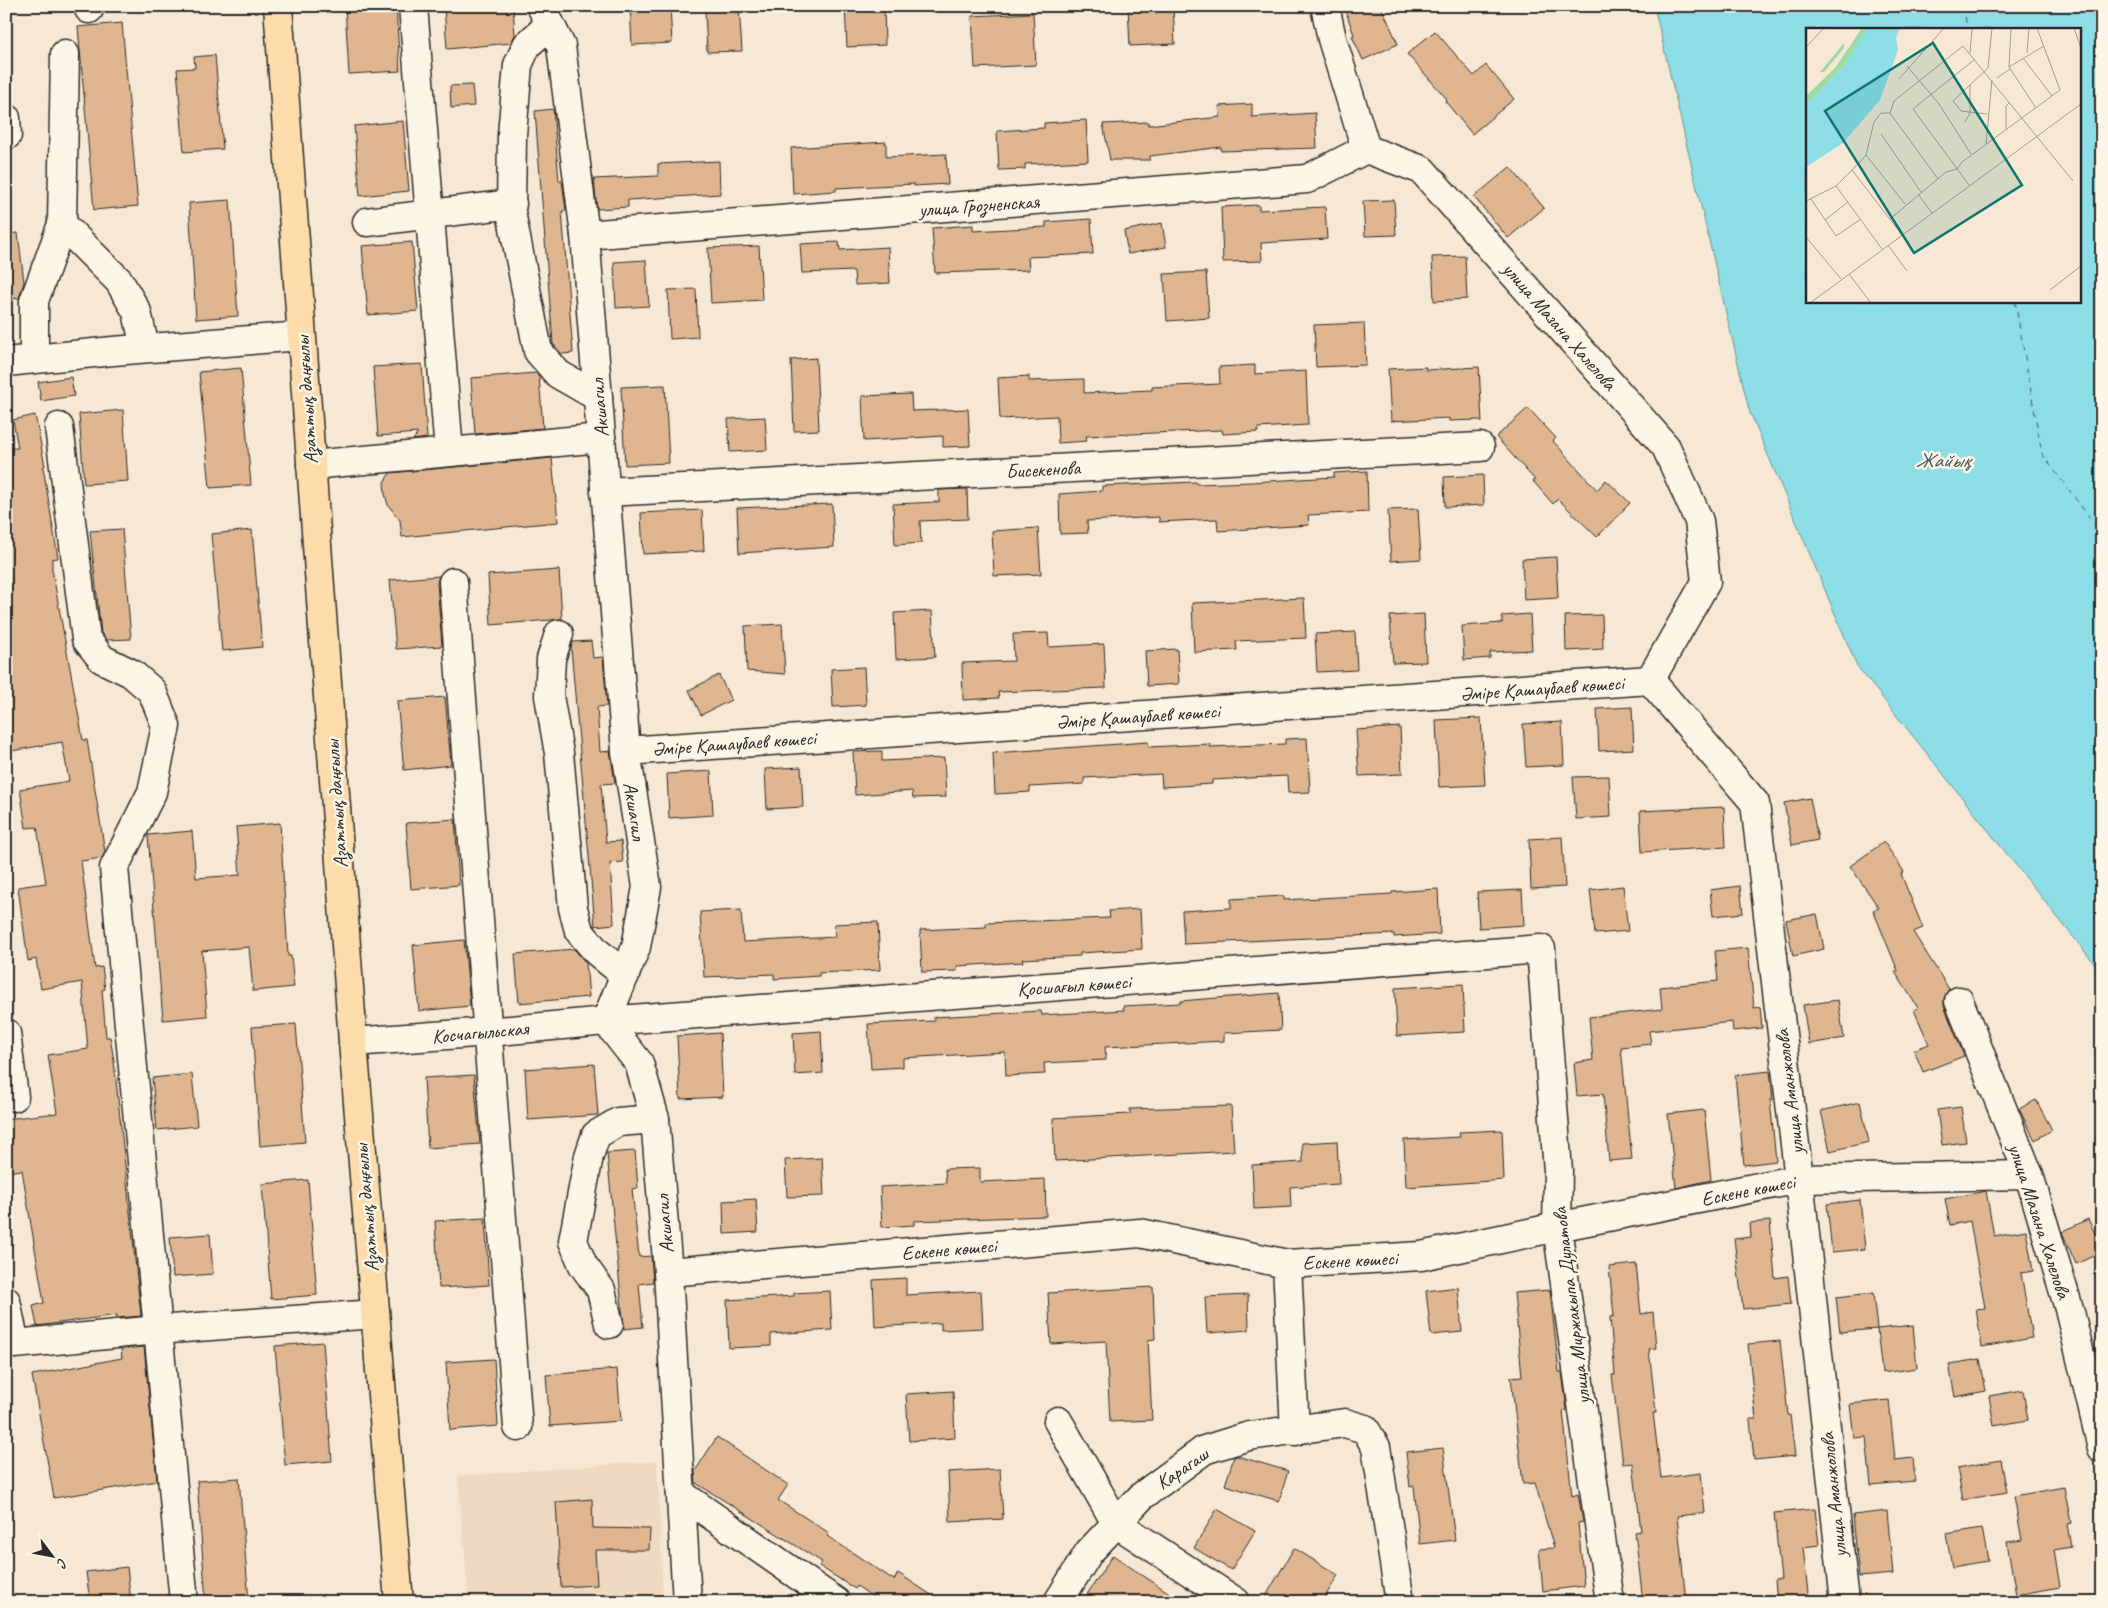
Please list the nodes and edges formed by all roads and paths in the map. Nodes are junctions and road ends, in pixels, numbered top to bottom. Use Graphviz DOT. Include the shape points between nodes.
graph roads {
  1 [pos="278,6"];
  2 [pos="413,6"];
  3 [pos="1325,6"];
  4 [pos="546,15"];
  5 [pos="65,54"];
  6 [pos="1366,149"];
  7 [pos="512,204"];
  8 [pos="430,214"];
  9 [pos="367,222"];
  10 [pos="62,224"];
  11 [pos="585,235"];
  12 [pos="302,336"];
  13 [pos="145,348"];
  14 [pos="34,358"];
  15 [pos="6,362"];
  16 [pos="598,397"];
  17 [pos="59,427"];
  18 [pos="601,438"];
  19 [pos="1480,447"];
  20 [pos="449,452"];
  21 [pos="311,465"];
  22 [pos="605,492"];
  23 [pos="453,582"];
  24 [pos="559,634"];
  25 [pos="1650,680"];
  26 [pos="626,751"];
  27 [pos="1542,949"];
  28 [pos="625,975"];
  29 [pos="1959,1001"];
  30 [pos="606,1021"];
  31 [pos="488,1032"];
  32 [pos="6,1033"];
  33 [pos="353,1042"];
  34 [pos="14,1097"];
  35 [pos="655,1119"];
  36 [pos="2029,1175"];
  37 [pos="1799,1179"];
  38 [pos="1557,1227"];
  39 [pos="1287,1264"];
  40 [pos="668,1272"];
  41 [pos="6,1301"];
  42 [pos="375,1314"];
  43 [pos="609,1324"];
  44 [pos="157,1330"];
  45 [pos="1058,1421"];
  46 [pos="518,1427"];
  47 [pos="1296,1431"];
  48 [pos="2102,1448"];
  49 [pos="681,1494"];
  50 [pos="1116,1523"];
  51 [pos="184,1602"];
  52 [pos="399,1602"];
  53 [pos="687,1602"];
  54 [pos="836,1602"];
  55 [pos="1058,1602"];
  56 [pos="1236,1602"];
  57 [pos="1400,1602"];
  58 [pos="1610,1602"];
  59 [pos="1845,1602"];
  1 -- 12 [label="main road, Азаттық даңғылы"];
  2 -- 8 [label="street"];
  3 -- 6 [label="street"];
  4 -- 7 [label="street" via="518,65 512,135"];
  4 -- 11 [label="street, Акшагил" via="561,46"];
  5 -- 10 [label="street"];
  6 -- 11 [label="street, улица Грозненская" via="1307,179"];
  6 -- 25 [label="street, улица Мазана Халелова" via="1422,170 1666,447 1699,521 1706,582"];
  7 -- 8 [label="street"];
  7 -- 16 [label="street" via="538,351 558,374"];
  8 -- 9 [label="street"];
  8 -- 20 [label="street"];
  10 -- 13 [label="street" via="119,281 137,312"];
  10 -- 14 [label="street" via="34,301"];
  11 -- 16 [label="street, Акшагил"];
  12 -- 13 [label="street"];
  12 -- 21 [label="main road, Азаттық даңғылы"];
  13 -- 14 [label="street"];
  14 -- 15 [label="street"];
  16 -- 18 [label="street, Акшагил"];
  17 -- 44 [label="street" via="86,639 102,659 131,673 152,690 166,726 152,792 114,868"];
  18 -- 20 [label="street"];
  18 -- 22 [label="street, Акшагил"];
  19 -- 22 [label="street, Бисекенова"];
  20 -- 21 [label="street"];
  21 -- 33 [label="main road, Азаттық даңғылы"];
  22 -- 26 [label="street, Акшагил"];
  23 -- 31 [label="street"];
  24 -- 28 [label="street" via="551,659 549,696 559,753 573,908 579,931 597,952"];
  25 -- 26 [label="street, Әміре Қашаубаев көшесі"];
  25 -- 37 [label="street, улица Аманжолова" via="1755,803"];
  26 -- 28 [label="street, Акшагил" via="647,887 636,947"];
  27 -- 30 [label="street, Қосшағыл көшесі"];
  27 -- 38 [label="street, улица Миржакыпа Дулатова" via="1558,1171"];
  28 -- 30 [label="street, Акшагил"];
  29 -- 36 [label="street, улица Мазана Халелова"];
  30 -- 31 [label="street, Косчагыльская"];
  30 -- 35 [label="street, Акшагил" via="639,1063"];
  31 -- 33 [label="street, Косчагыльская"];
  31 -- 46 [label="street"];
  32 -- 34 [label="street"];
  33 -- 42 [label="main road, Азаттық даңғылы"];
  35 -- 40 [label="street, Акшагил"];
  35 -- 43 [label="street" via="618,1122 596,1135 588,1156 573,1241 583,1266 601,1290"];
  36 -- 37 [label="street, Ескене көшесі"];
  36 -- 48 [label="street, улица Мазана Халелова" via="2070,1312"];
  37 -- 38 [label="street, Ескене көшесі"];
  37 -- 59 [label="street, улица Аманжолова"];
  38 -- 39 [label="street, Ескене көшесі" via="1421,1256"];
  38 -- 58 [label="street, улица Миржакыпа Дулатова"];
  39 -- 40 [label="street, Ескене көшесі" via="1140,1233"];
  39 -- 47 [label="street"];
  40 -- 49 [label="street, Акшагил"];
  41 -- 44 [label="street" via="15,1344"];
  42 -- 44 [label="street"];
  42 -- 52 [label="main road, Азаттық даңғылы"];
  44 -- 51 [label="street"];
  45 -- 50 [label="street"];
  47 -- 50 [label="street, Карагаш" via="1249,1436 1204,1450 1142,1496"];
  47 -- 57 [label="street, Карагаш" via="1345,1423 1365,1429 1376,1447"];
  49 -- 53 [label="street, Акшагил"];
  49 -- 54 [label="street"];
  50 -- 55 [label="street, Карагаш" via="1089,1552"];
  50 -- 56 [label="street"];
}
